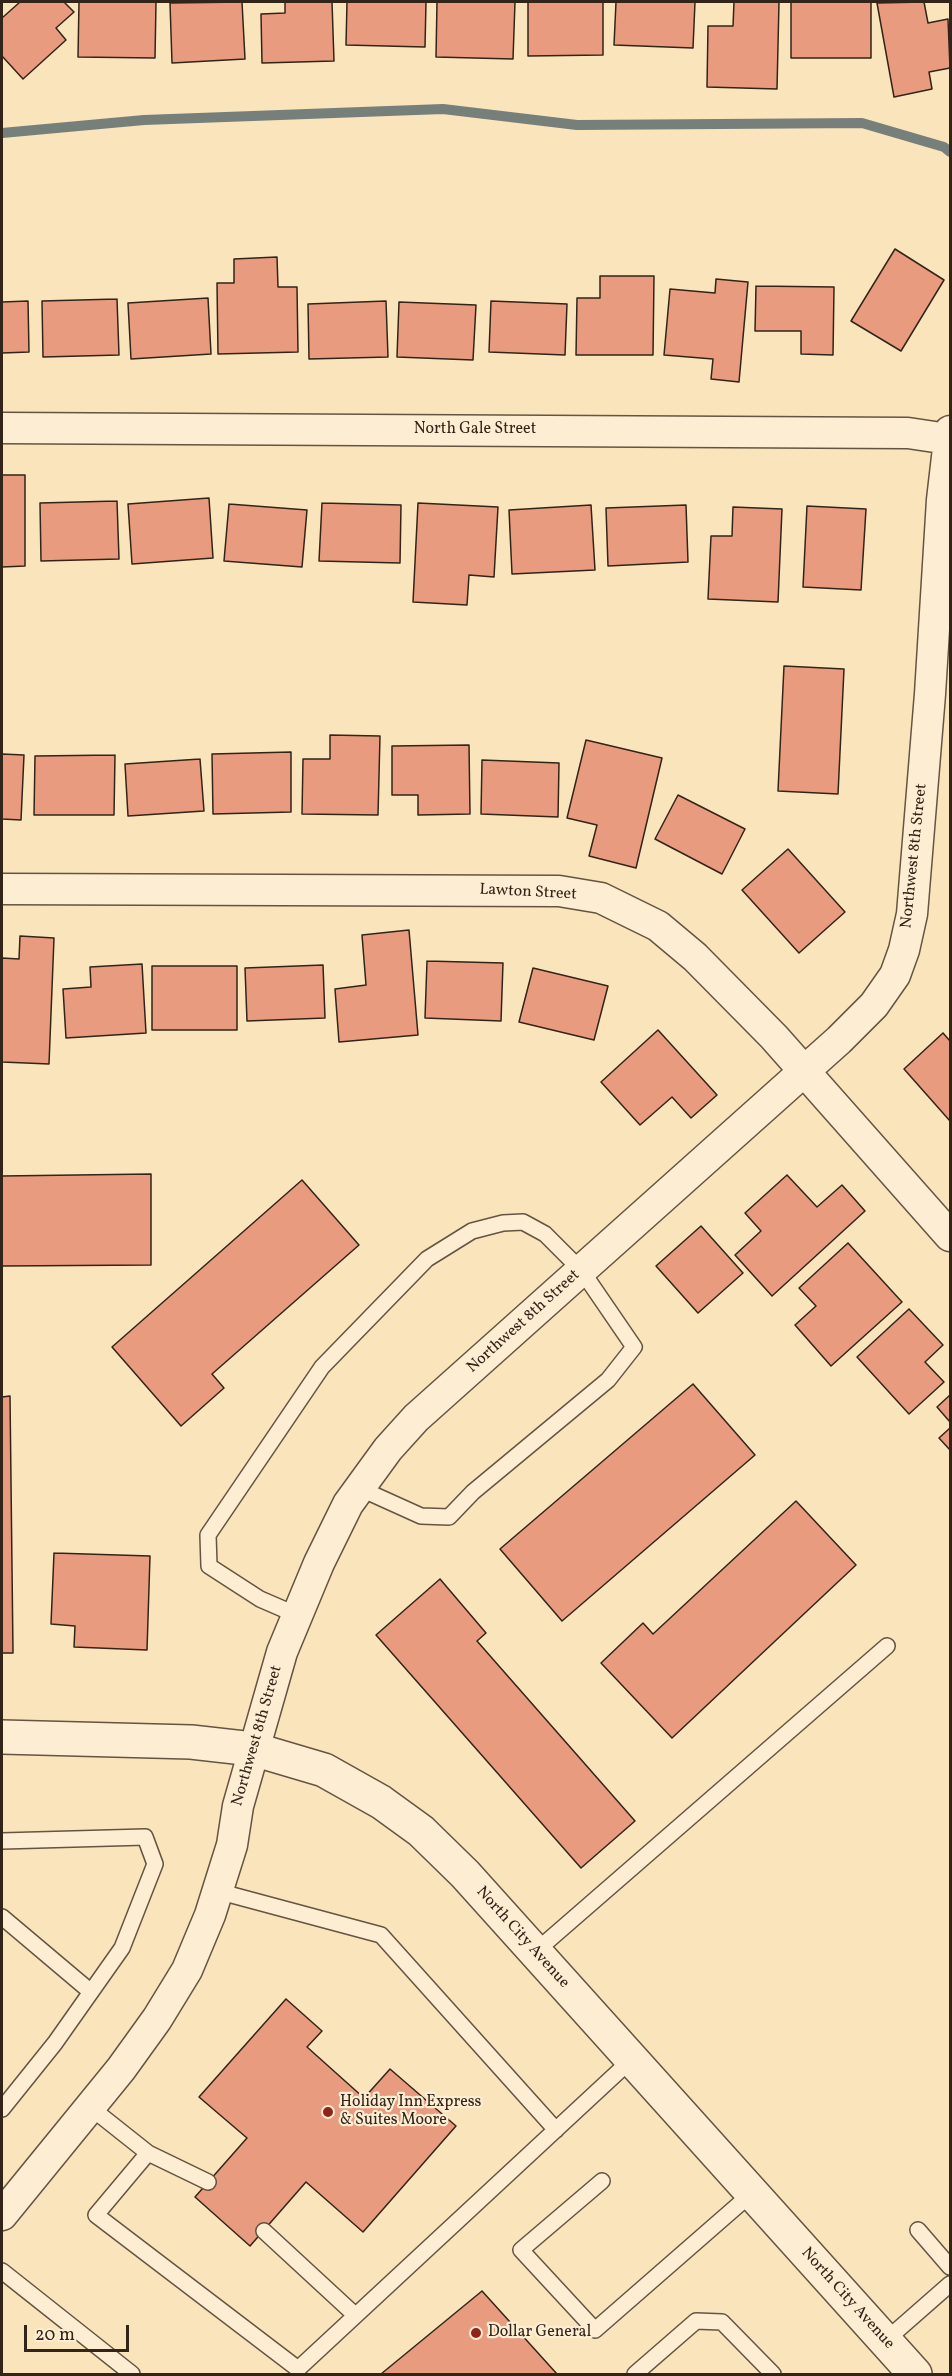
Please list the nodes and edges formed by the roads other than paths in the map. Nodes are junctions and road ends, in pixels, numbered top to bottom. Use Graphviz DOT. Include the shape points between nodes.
graph roads {
  1 [pos="2,428"];
  2 [pos="949,435"];
  3 [pos="940,695"];
  4 [pos="2,889"];
  5 [pos="804,1071"];
  6 [pos="951,1236"];
  7 [pos="582,1271"];
  8 [pos="359,1488"];
  9 [pos="297,1615"];
  10 [pos="887,1646"];
  11 [pos="2,1737"];
  12 [pos="253,1749"];
  13 [pos="2,1841"];
  14 [pos="217,1891"];
  15 [pos="2,1917"];
  16 [pos="535,1952"];
  17 [pos="91,1992"];
  18 [pos="632,2059"];
  19 [pos="90,2107"];
  20 [pos="2,2109"];
  21 [pos="556,2130"];
  22 [pos="148,2153"];
  23 [pos="602,2181"];
  24 [pos="208,2182"];
  25 [pos="752,2193"];
  26 [pos="2,2215"];
  27 [pos="918,2230"];
  28 [pos="264,2231"];
  29 [pos="951,2267"];
  30 [pos="2,2271"];
  31 [pos="951,2284"];
  32 [pos="355,2315"];
  33 [pos="885,2341"];
  34 [pos="132,2374"];
  35 [pos="634,2374"];
  36 [pos="773,2374"];
  37 [pos="915,2374"];
  1 -- 2 [label="street, North Gale Street"];
  2 -- 3 [label="street, Northwest 8th Street" via="942,500"];
  3 -- 5 [label="street, Northwest 8th Street" via="912,914 895,975 874,1005"];
  4 -- 5 [label="street, Lawton Street" via="559,891 601,898 658,926 695,957"];
  5 -- 6 [label="street, Lawton Street"];
  5 -- 7 [label="street, Northwest 8th Street"];
  7 -- 8 [label="street, Northwest 8th Street" via="416,1418"];
  7 -- 8 [label="lane" via="634,1347 608,1380 473,1492 449,1517 421,1516"];
  7 -- 9 [label="lane" via="545,1234 523,1222 472,1231 427,1259 322,1367 208,1535 209,1566 260,1599"];
  8 -- 9 [label="street, Northwest 8th Street" via="319,1563"];
  9 -- 12 [label="street, Northwest 8th Street"];
  10 -- 16 [label="lane"];
  11 -- 12 [label="street, North City Avenue" via="191,1742"];
  12 -- 14 [label="street, Northwest 8th Street" via="232,1845"];
  12 -- 16 [label="street, North City Avenue" via="324,1770 381,1802 421,1831"];
  13 -- 17 [label="lane" via="145,1837 155,1864 122,1948"];
  14 -- 19 [label="street, Northwest 8th Street" via="187,1970 157,2019"];
  14 -- 21 [label="lane" via="381,1935"];
  15 -- 17 [label="lane"];
  16 -- 18 [label="street, North City Avenue"];
  17 -- 20 [label="lane"];
  18 -- 21 [label="lane"];
  18 -- 25 [label="street, North City Avenue"];
  19 -- 22 [label="lane"];
  19 -- 26 [label="street, Northwest 8th Street"];
  21 -- 32 [label="lane"];
  22 -- 24 [label="lane"];
  22 -- 32 [label="lane" via="96,2216 298,2369"];
  23 -- 25 [label="lane" via="521,2250 595,2330"];
  25 -- 33 [label="street, North City Avenue"];
  27 -- 29 [label="lane"];
  28 -- 32 [label="lane"];
  30 -- 34 [label="lane"];
  31 -- 33 [label="lane"];
  33 -- 37 [label="street, North City Avenue"];
  35 -- 36 [label="lane" via="696,2321 722,2322"];
}
